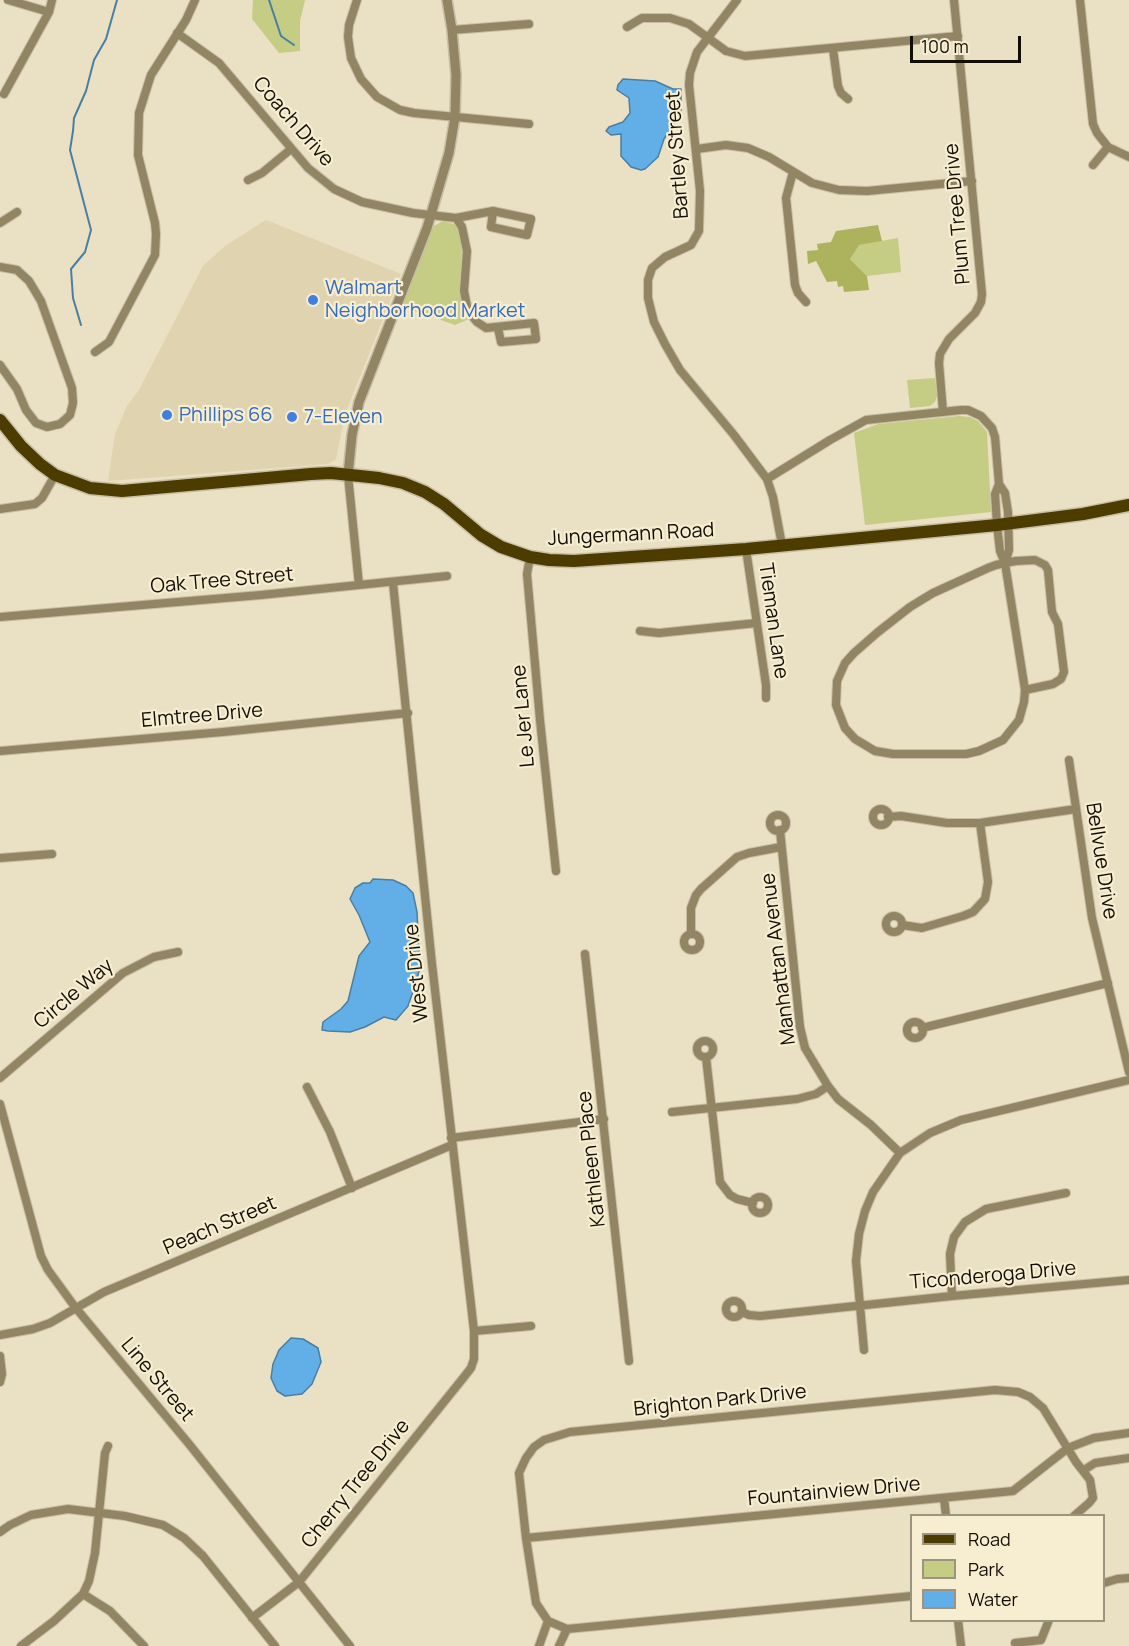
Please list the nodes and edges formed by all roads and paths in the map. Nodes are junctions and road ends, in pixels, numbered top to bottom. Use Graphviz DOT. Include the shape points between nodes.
graph roads {
  1 [pos="8,0"];
  2 [pos="52,0"];
  3 [pos="195,0"];
  4 [pos="357,0"];
  5 [pos="447,0"];
  6 [pos="737,0"];
  7 [pos="954,0"];
  8 [pos="1080,0"];
  9 [pos="49,12"];
  10 [pos="530,24"];
  11 [pos="627,27"];
  12 [pos="452,30"];
  13 [pos="177,33"];
  14 [pos="958,36"];
  15 [pos="707,38"];
  16 [pos="834,49"];
  17 [pos="4,94"];
  18 [pos="848,99"];
  19 [pos="455,117"];
  20 [pos="529,124"];
  21 [pos="1108,147"];
  22 [pos="696,148"];
  23 [pos="291,149"];
  24 [pos="1129,157"];
  25 [pos="1093,165"];
  26 [pos="793,172"];
  27 [pos="248,180"];
  28 [pos="972,181"];
  29 [pos="493,211"];
  30 [pos="17,212"];
  31 [pos="432,215"];
  32 [pos="456,218"];
  33 [pos="0,223"];
  34 [pos="0,267"];
  35 [pos="806,302"];
  36 [pos="498,328"];
  37 [pos="95,352"];
  38 [pos="0,365"];
  39 [pos="943,412"];
  40 [pos="0,420"];
  41 [pos="55,475"];
  42 [pos="348,475"];
  43 [pos="767,479"];
  44 [pos="1129,505"];
  45 [pos="0,509"];
  46 [pos="1002,525"];
  47 [pos="782,545"];
  48 [pos="746,549"];
  49 [pos="530,557"];
  50 [pos="1005,563"];
  51 [pos="447,576"];
  52 [pos="393,583"];
  53 [pos="359,585"];
  54 [pos="0,617"];
  55 [pos="757,623"];
  56 [pos="640,631"];
  57 [pos="1024,690"];
  58 [pos="766,698"];
  59 [pos="408,713"];
  60 [pos="0,751"];
  61 [pos="1069,760"];
  62 [pos="1076,809"];
  63 [pos="888,817"];
  64 [pos="980,823"];
  65 [pos="780,830"];
  66 [pos="781,847"];
  67 [pos="52,854"];
  68 [pos="0,858"];
  69 [pos="556,871"];
  70 [pos="902,925"];
  71 [pos="692,934"];
  72 [pos="178,951"];
  73 [pos="585,954"];
  74 [pos="1108,983"];
  75 [pos="922,1028"];
  76 [pos="706,1057"];
  77 [pos="1129,1072"];
  78 [pos="0,1078"];
  79 [pos="1129,1080"];
  80 [pos="828,1086"];
  81 [pos="307,1087"];
  82 [pos="0,1104"];
  83 [pos="710,1108"];
  84 [pos="672,1112"];
  85 [pos="604,1119"];
  86 [pos="452,1141"];
  87 [pos="900,1153"];
  88 [pos="352,1188"];
  89 [pos="1066,1193"];
  90 [pos="753,1203"];
  91 [pos="1129,1280"];
  92 [pos="952,1296"];
  93 [pos="860,1306"];
  94 [pos="75,1307"];
  95 [pos="742,1312"];
  96 [pos="531,1326"];
  97 [pos="474,1331"];
  98 [pos="0,1335"];
  99 [pos="864,1350"];
  100 [pos="0,1356"];
  101 [pos="474,1359"];
  102 [pos="629,1361"];
  103 [pos="0,1382"];
  104 [pos="1129,1433"];
  105 [pos="108,1446"];
  106 [pos="1068,1448"];
  107 [pos="1129,1458"];
  108 [pos="1084,1470"];
  109 [pos="944,1498"];
  110 [pos="100,1512"];
  111 [pos="946,1514"];
  112 [pos="1075,1514"];
  113 [pos="0,1532"];
  114 [pos="526,1538"];
  115 [pos="1129,1578"];
  116 [pos="299,1582"];
  117 [pos="1105,1583"];
  118 [pos="82,1594"];
  119 [pos="910,1596"];
  120 [pos="252,1618"];
  121 [pos="549,1621"];
  122 [pos="958,1622"];
  123 [pos="1048,1622"];
  124 [pos="567,1629"];
  125 [pos="1015,1643"];
  126 [pos="21,1646"];
  127 [pos="144,1646"];
  128 [pos="275,1646"];
  129 [pos="350,1646"];
  130 [pos="539,1646"];
  131 [pos="559,1646"];
  132 [pos="961,1646"];
  1 -- 9 [label="street"];
  2 -- 9 [label="street"];
  3 -- 13 [label="street"];
  4 -- 19 [label="street" via="349,25 349,48 368,89 400,110"];
  5 -- 12 [label="street"];
  6 -- 15 [label="street, Bartley Street"];
  7 -- 14 [label="street, Plum Tree Drive"];
  8 -- 21 [label="street" via="1093,124"];
  9 -- 17 [label="street"];
  10 -- 12 [label="street"];
  11 -- 15 [label="street" via="642,18 670,18 688,24"];
  12 -- 19 [label="street"];
  13 -- 23 [label="street, Coach Drive" via="219,63"];
  13 -- 37 [label="street" via="151,75 137,129 140,168 156,234 155,255 113,335"];
  14 -- 16 [label="street"];
  14 -- 28 [label="street, Plum Tree Drive"];
  15 -- 16 [label="street" via="726,51 745,56"];
  15 -- 22 [label="street, Bartley Street" via="693,61 689,85"];
  16 -- 18 [label="street" via="838,86"];
  19 -- 20 [label="street"];
  19 -- 31 [label="street" via="446,170"];
  21 -- 24 [label="street"];
  21 -- 25 [label="street"];
  22 -- 26 [label="street" via="748,148"];
  22 -- 43 [label="street, Bartley Street" via="699,231 691,245 652,268 648,298 654,322 680,370"];
  23 -- 27 [label="street"];
  23 -- 31 [label="street, Coach Drive" via="315,176 348,197 378,207"];
  26 -- 28 [label="street" via="819,185 851,191"];
  26 -- 35 [label="street" via="786,198 795,285"];
  28 -- 39 [label="street, Plum Tree Drive" via="981,302 940,354"];
  29 -- 29 [label="street" via="531,219 527,235 490,227"];
  29 -- 32 [label="street, Coach Drive"];
  30 -- 33 [label="street"];
  31 -- 32 [label="street, Coach Drive"];
  31 -- 42 [label="street" via="359,402"];
  32 -- 36 [label="street" via="467,251 464,291 468,312 486,328"];
  34 -- 38 [label="street" via="17,270 41,301 72,388 70,415 54,426 36,423"];
  36 -- 36 [label="street" via="534,323 536,339 501,342"];
  39 -- 43 [label="street" via="866,420"];
  39 -- 46 [label="street" via="968,410 987,421 995,437 999,484 995,494"];
  40 -- 41 [label="main road, Jungermann Road" via="21,446"];
  41 -- 42 [label="main road, Jungermann Road" via="90,488 115,490 311,474"];
  41 -- 45 [label="street" via="35,504"];
  42 -- 49 [label="main road, Jungermann Road" via="403,483 425,492 481,535"];
  42 -- 53 [label="street"];
  43 -- 47 [label="street, Bartley Street"];
  44 -- 46 [label="main road, Jungermann Road"];
  46 -- 47 [label="main road, Jungermann Road"];
  46 -- 50 [label="street" via="1000,551"];
  47 -- 48 [label="main road, Jungermann Road"];
  48 -- 49 [label="main road, Jungermann Road" via="574,561"];
  48 -- 55 [label="street, Tieman Lane"];
  49 -- 69 [label="street, Le Jer Lane" via="527,574"];
  50 -- 57 [label="street"];
  50 -- 57 [label="street" via="1030,559 1045,565 1052,612 1059,630 1063,677 1053,684"];
  50 -- 57 [label="street" via="933,593 854,652 840,672 836,705 845,728 875,751 966,754 988,749 1003,740 1019,720"];
  51 -- 52 [label="street, Oak Tree Street"];
  52 -- 53 [label="street, Oak Tree Street"];
  52 -- 59 [label="street, West Drive"];
  53 -- 54 [label="street, Oak Tree Street"];
  55 -- 56 [label="street" via="659,633"];
  55 -- 58 [label="street, Tieman Lane"];
  59 -- 60 [label="street, Elmtree Drive"];
  59 -- 86 [label="street, West Drive"];
  61 -- 62 [label="street, Bellvue Drive"];
  62 -- 64 [label="street"];
  62 -- 74 [label="street, Bellvue Drive" via="1092,918"];
  63 -- 64 [label="street"];
  64 -- 70 [label="street" via="988,882 985,899 963,916 922,928"];
  65 -- 66 [label="street, Manhattan Avenue"];
  66 -- 71 [label="street" via="741,855 701,889 691,908"];
  66 -- 80 [label="street, Manhattan Avenue" via="802,1039"];
  67 -- 68 [label="street"];
  72 -- 78 [label="street, Circle Way" via="154,957 119,975"];
  73 -- 85 [label="street, Kathleen Place"];
  74 -- 75 [label="street"];
  74 -- 77 [label="street, Bellvue Drive"];
  76 -- 83 [label="street"];
  79 -- 87 [label="street" via="974,1116 930,1133"];
  80 -- 83 [label="street" via="797,1099"];
  80 -- 87 [label="street, Manhattan Avenue" via="845,1106"];
  81 -- 88 [label="street"];
  82 -- 94 [label="street, Line Street" via="41,1256"];
  83 -- 84 [label="street"];
  83 -- 90 [label="street" via="720,1182 730,1195"];
  85 -- 86 [label="street, Peach Street"];
  85 -- 102 [label="street, Kathleen Place"];
  86 -- 88 [label="street, Peach Street"];
  86 -- 97 [label="street, West Drive"];
  87 -- 93 [label="street" via="868,1201 862,1222 856,1261"];
  88 -- 94 [label="street, Peach Street"];
  89 -- 92 [label="street" via="987,1209 965,1222 954,1237 950,1254"];
  91 -- 92 [label="street, Ticonderoga Drive"];
  92 -- 93 [label="street, Ticonderoga Drive"];
  93 -- 95 [label="street, Ticonderoga Drive" via="760,1316"];
  93 -- 99 [label="street"];
  94 -- 98 [label="street, Peach Street" via="50,1323"];
  94 -- 116 [label="street, Line Street"];
  96 -- 97 [label="street"];
  97 -- 101 [label="street, West Drive"];
  100 -- 103 [label="street"];
  101 -- 116 [label="street, Cherry Tree Drive" via="464,1377"];
  104 -- 106 [label="street, Fountainview Drive" via="1094,1438"];
  105 -- 110 [label="street"];
  106 -- 108 [label="street, Brighton Park Drive"];
  106 -- 109 [label="street, Fountainview Drive" via="1012,1491"];
  106 -- 114 [label="street, Brighton Park Drive" via="1043,1408 1030,1397 994,1390 570,1432 534,1447 519,1473"];
  107 -- 108 [label="street" via="1095,1463"];
  108 -- 112 [label="street, Brighton Park Drive" via="1093,1486 1093,1498"];
  109 -- 111 [label="street"];
  109 -- 114 [label="street, Fountainview Drive"];
  110 -- 113 [label="street" via="51,1511 32,1515"];
  110 -- 118 [label="street" via="89,1581"];
  110 -- 120 [label="street" via="150,1521 184,1538"];
  114 -- 121 [label="street, Brighton Park Drive" via="536,1604"];
  115 -- 117 [label="street"];
  116 -- 120 [label="street, Cherry Tree Drive"];
  116 -- 129 [label="street, Line Street"];
  118 -- 126 [label="street"];
  118 -- 127 [label="street" via="111,1611"];
  119 -- 124 [label="street"];
  120 -- 128 [label="street"];
  121 -- 124 [label="street"];
  121 -- 130 [label="street"];
  122 -- 132 [label="street"];
  123 -- 125 [label="street" via="1041,1640"];
  124 -- 131 [label="street"];
}
